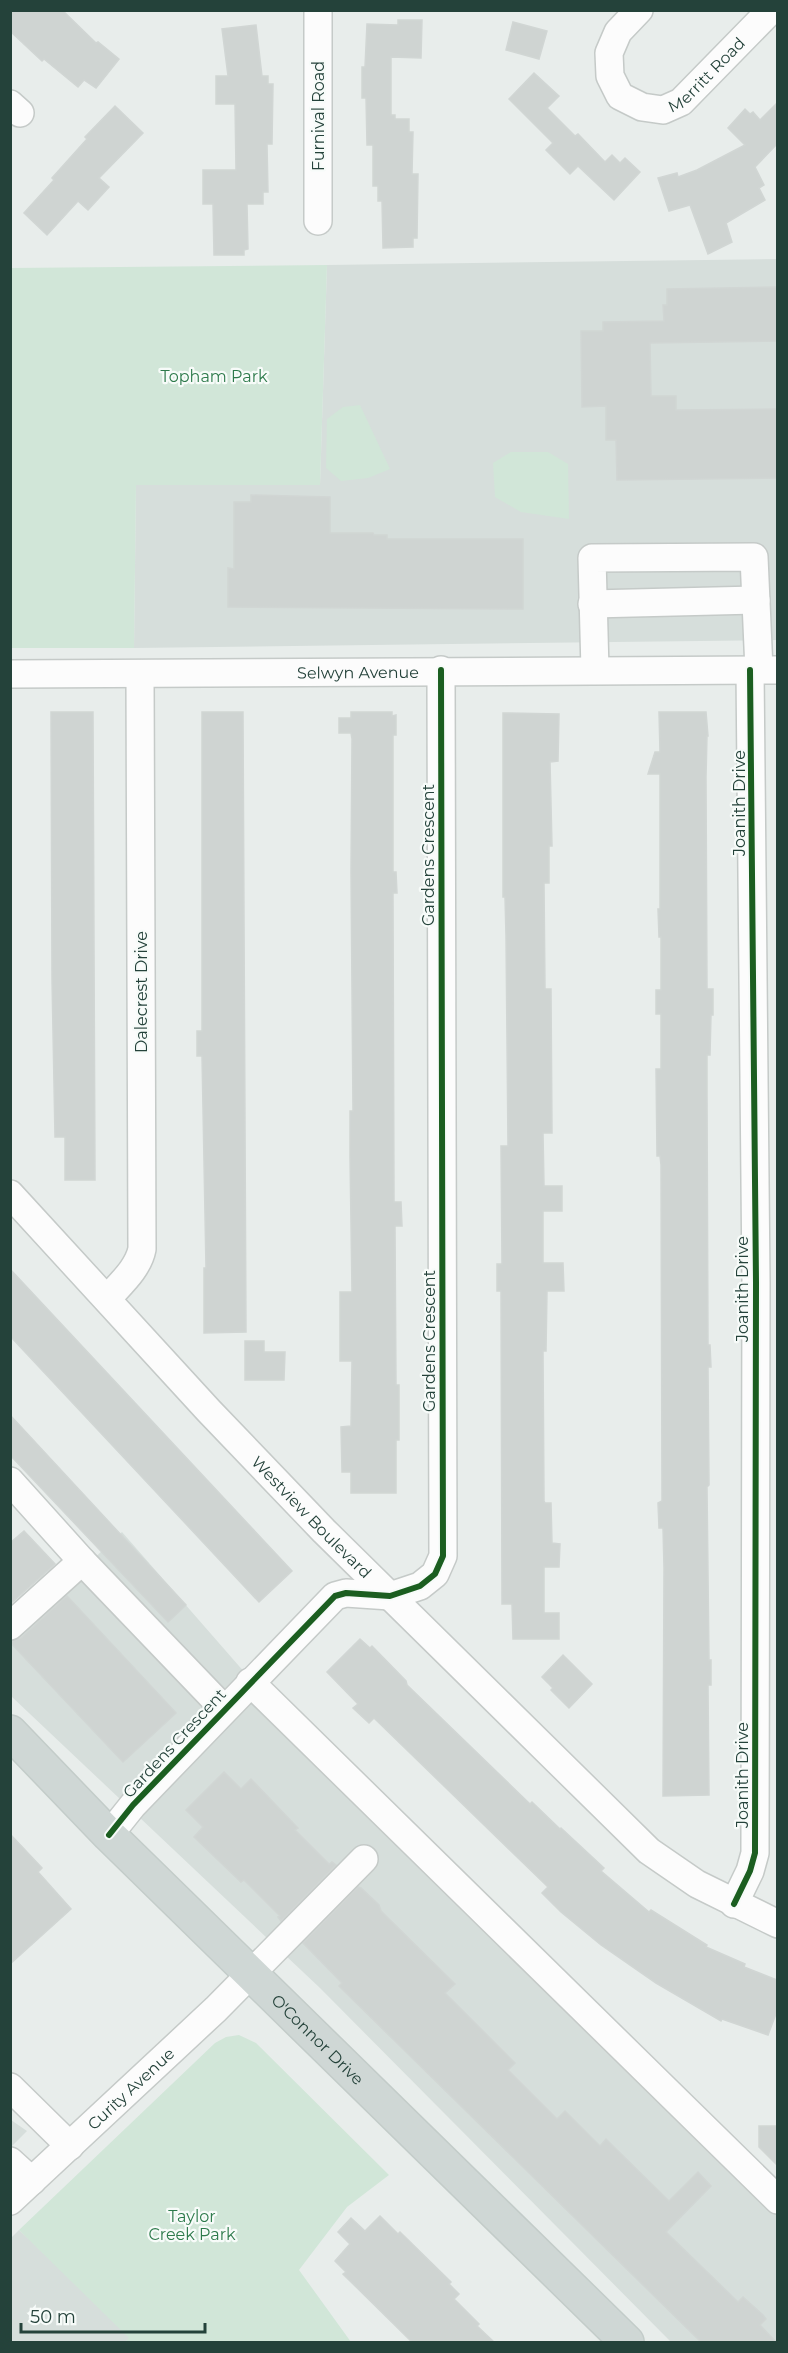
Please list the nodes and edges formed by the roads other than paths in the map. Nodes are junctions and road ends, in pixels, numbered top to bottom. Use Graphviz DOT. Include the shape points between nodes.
graph roads {
  1 [pos="318,10"];
  2 [pos="639,10"];
  3 [pos="772,10"];
  4 [pos="777,15"];
  5 [pos="318,221"];
  6 [pos="756,600"];
  7 [pos="592,604"];
  8 [pos="441,670"];
  9 [pos="595,670"];
  10 [pos="762,670"];
  11 [pos="10,674"];
  12 [pos="140,674"];
  13 [pos="10,1194"];
  14 [pos="766,1283"];
  15 [pos="107,1299"];
  16 [pos="10,1481"];
  17 [pos="82,1561"];
  18 [pos="390,1596"];
  19 [pos="10,1626"];
  20 [pos="250,1682"];
  21 [pos="224,1709"];
  22 [pos="10,1732"];
  23 [pos="109,1835"];
  24 [pos="364,1859"];
  25 [pos="735,1904"];
  26 [pos="777,1924"];
  27 [pos="251,1975"];
  28 [pos="10,2087"];
  29 [pos="70,2146"];
  30 [pos="10,2161"];
  31 [pos="32,2181"];
  32 [pos="772,2190"];
  33 [pos="10,2201"];
  34 [pos="627,2343"];
  1 -- 5 [label="street, Furnival Road"];
  2 -- 3 [label="street, Merritt Road" via="618,32 609,53 610,76 620,96 642,108 663,110 681,102"];
  3 -- 4 [label="street, Merritt Road"];
  6 -- 7 [label="street"];
  6 -- 7 [label="street, Joanith Drive" via="754,558 592,558"];
  6 -- 10 [label="street, Joanith Drive"];
  7 -- 9 [label="street"];
  8 -- 9 [label="street, Selwyn Avenue"];
  8 -- 12 [label="street, Selwyn Avenue"];
  8 -- 18 [label="street, Gardens Crescent" via="444,1556 435,1574 420,1586"];
  9 -- 10 [label="street, Selwyn Avenue"];
  10 -- 14 [label="street, Joanith Drive"];
  11 -- 12 [label="street, Selwyn Avenue"];
  12 -- 15 [label="street, Dalecrest Drive" via="142,1249 132,1271"];
  13 -- 15 [label="street, Westview Boulevard"];
  14 -- 25 [label="street, Joanith Drive" via="755,1853"];
  15 -- 18 [label="street, Westview Boulevard" via="209,1411"];
  16 -- 17 [label="street"];
  17 -- 19 [label="street"];
  17 -- 21 [label="street"];
  18 -- 20 [label="street, Gardens Crescent" via="335,1596"];
  18 -- 25 [label="street, Westview Boulevard" via="649,1851"];
  20 -- 21 [label="street, Gardens Crescent"];
  20 -- 32 [label="street"];
  21 -- 23 [label="street, Gardens Crescent"];
  22 -- 23 [label="main road, O'Connor Drive"];
  23 -- 27 [label="main road, O'Connor Drive"];
  24 -- 27 [label="street, Curity Avenue"];
  25 -- 26 [label="street, Westview Boulevard"];
  27 -- 29 [label="street, Curity Avenue"];
  27 -- 34 [label="main road, O'Connor Drive"];
  28 -- 29 [label="street"];
  29 -- 31 [label="street, Curity Avenue"];
  30 -- 31 [label="street"];
  31 -- 33 [label="street, Curity Avenue"];
}
